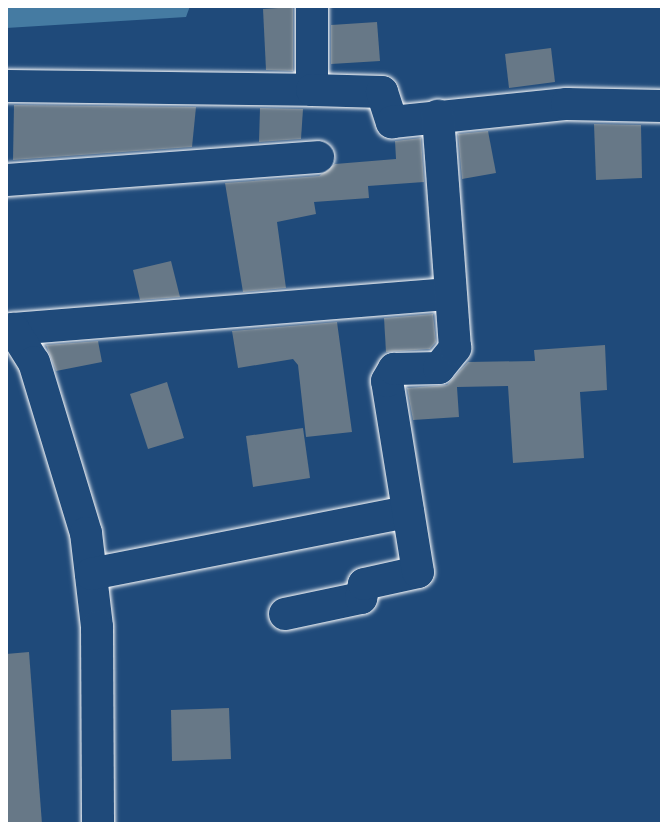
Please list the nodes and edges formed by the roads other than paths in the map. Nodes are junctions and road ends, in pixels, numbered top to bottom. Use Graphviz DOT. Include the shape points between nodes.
graph roads {
  1 [pos="312,6"];
  2 [pos="6,86"];
  3 [pos="312,90"];
  4 [pos="662,106"];
  5 [pos="438,116"];
  6 [pos="318,157"];
  7 [pos="6,180"];
  8 [pos="450,294"];
  9 [pos="10,330"];
  10 [pos="408,512"];
  11 [pos="91,574"];
  12 [pos="285,614"];
  13 [pos="98,824"];
  1 -- 3 [label="street"];
  2 -- 3 [label="street"];
  3 -- 5 [label="street" via="382,92 392,122"];
  4 -- 5 [label="street" via="567,104"];
  5 -- 8 [label="street"];
  6 -- 7 [label="street"];
  8 -- 9 [label="street"];
  8 -- 10 [label="street" via="455,348 449,361 439,368 394,369 387,381"];
  9 -- 11 [label="street" via="34,362 86,533"];
  10 -- 11 [label="street"];
  10 -- 12 [label="street" via="418,572 364,584 361,598"];
  11 -- 13 [label="street" via="97,627"];
}
